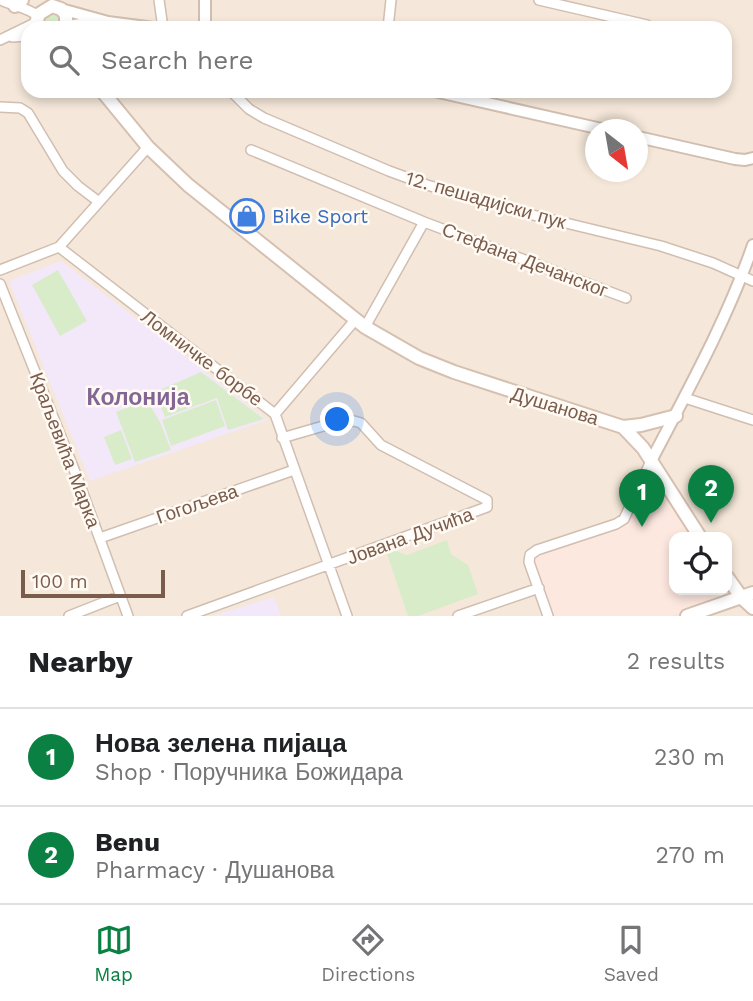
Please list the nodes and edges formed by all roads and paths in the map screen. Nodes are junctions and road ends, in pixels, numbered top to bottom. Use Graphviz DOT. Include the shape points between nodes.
graph roads {
  1 [pos="1,0"];
  2 [pos="31,0"];
  3 [pos="159,0"];
  4 [pos="205,0"];
  5 [pos="391,0"];
  6 [pos="539,0"];
  7 [pos="18,3"];
  8 [pos="55,5"];
  9 [pos="38,20"];
  10 [pos="67,21"];
  11 [pos="90,21"];
  12 [pos="162,21"];
  13 [pos="205,21"];
  14 [pos="389,21"];
  15 [pos="630,21"];
  16 [pos="21,29"];
  17 [pos="21,37"];
  18 [pos="3,39"];
  19 [pos="108,98"];
  20 [pos="238,98"];
  21 [pos="465,98"];
  22 [pos="0,107"];
  23 [pos="585,125"];
  24 [pos="648,139"];
  25 [pos="148,147"];
  26 [pos="251,150"];
  27 [pos="750,161"];
  28 [pos="99,202"];
  29 [pos="424,222"];
  30 [pos="753,245"];
  31 [pos="59,247"];
  32 [pos="0,270"];
  33 [pos="748,279"];
  34 [pos="0,285"];
  35 [pos="626,298"];
  36 [pos="360,323"];
  37 [pos="685,398"];
  38 [pos="275,414"];
  39 [pos="676,416"];
  40 [pos="753,420"];
  41 [pos="623,427"];
  42 [pos="282,438"];
  43 [pos="651,461"];
  44 [pos="294,470"];
  45 [pos="697,532"];
  46 [pos="100,538"];
  47 [pos="328,566"];
  48 [pos="732,582"];
  49 [pos="539,588"];
  50 [pos="120,596"];
  51 [pos="748,596"];
  52 [pos="753,608"];
  53 [pos="69,616"];
  54 [pos="128,616"];
  55 [pos="187,616"];
  56 [pos="347,616"];
  57 [pos="458,616"];
  58 [pos="548,616"];
  59 [pos="687,616"];
  1 -- 7 [label="street"];
  2 -- 9 [label="main road"];
  3 -- 12 [label="street"];
  4 -- 13 [label="street"];
  5 -- 14 [label="street"];
  6 -- 15 [label="street"];
  7 -- 9 [label="street" via="28,17"];
  8 -- 9 [label="main road" via="47,7"];
  8 -- 10 [label="main road"];
  8 -- 11 [label="street"];
  16 -- 18 [label="street"];
  17 -- 18 [label="street"];
  19 -- 25 [label="main road, Душанова"];
  20 -- 33 [label="street, 12. пешадијски пук" via="264,118 389,171 484,202 661,246"];
  21 -- 23 [label="street"];
  22 -- 28 [label="street" via="28,113 63,171"];
  24 -- 27 [label="street"];
  25 -- 28 [label="street"];
  25 -- 36 [label="main road, Душанова" via="188,186"];
  26 -- 29 [label="street, Стефана Дечанског"];
  28 -- 31 [label="street"];
  29 -- 35 [label="street, Стефана Дечанског"];
  29 -- 36 [label="street, Стефана Дечанског"];
  30 -- 33 [label="street"];
  31 -- 32 [label="street"];
  31 -- 38 [label="street, Ломничке борбе"];
  33 -- 37 [label="street"];
  34 -- 46 [label="street, Краљевића Марка"];
  36 -- 38 [label="street"];
  36 -- 41 [label="main road, Душанова" via="454,372"];
  37 -- 39 [label="street"];
  37 -- 40 [label="street"];
  38 -- 42 [label="street, Ломничке борбе"];
  39 -- 41 [label="main road"];
  39 -- 43 [label="street"];
  41 -- 43 [label="main road, Душанова"];
  42 -- 44 [label="street, Ломничке борбе"];
  42 -- 47 [label="street, Јована Дучића" via="354,421 382,445 488,503 482,510"];
  43 -- 45 [label="main road, Душанова"];
  43 -- 49 [label="street" via="624,519 530,555"];
  44 -- 46 [label="street, Гогољева"];
  44 -- 47 [label="street, Ломничке борбе"];
  46 -- 50 [label="street, Краљевића Марка"];
  47 -- 55 [label="street, Јована Дучића"];
  47 -- 56 [label="street, Ломничке борбе"];
  48 -- 51 [label="main road"];
  49 -- 57 [label="street"];
  49 -- 58 [label="street"];
  50 -- 53 [label="street"];
  50 -- 54 [label="street, Краљевића Марка"];
  51 -- 52 [label="main road"];
  51 -- 59 [label="main road"];
}
